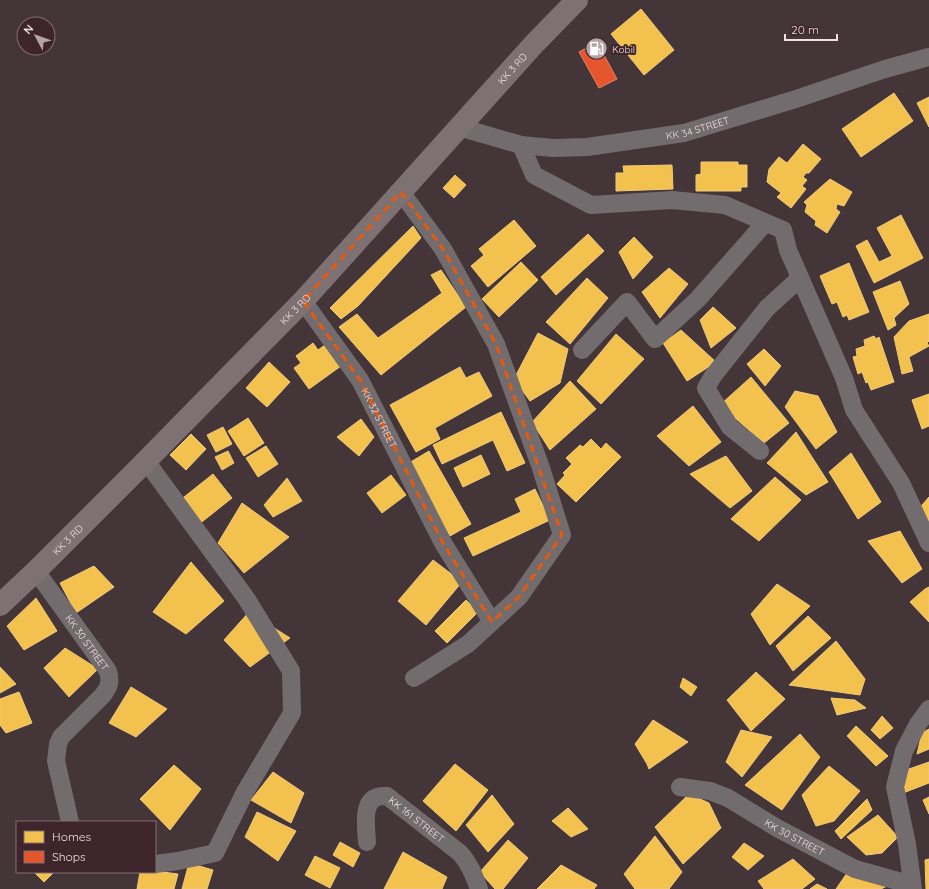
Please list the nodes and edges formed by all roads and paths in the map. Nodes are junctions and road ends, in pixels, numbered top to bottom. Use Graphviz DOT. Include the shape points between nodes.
graph roads {
  1 [pos="576,0"];
  2 [pos="929,56"];
  3 [pos="459,127"];
  4 [pos="521,145"];
  5 [pos="401,192"];
  6 [pos="765,223"];
  7 [pos="800,278"];
  8 [pos="303,301"];
  9 [pos="582,350"];
  10 [pos="760,451"];
  11 [pos="146,461"];
  12 [pos="929,543"];
  13 [pos="36,572"];
  14 [pos="0,605"];
  15 [pos="492,622"];
  16 [pos="414,678"];
  17 [pos="929,709"];
  18 [pos="680,787"];
  19 [pos="70,821"];
  20 [pos="367,842"];
  21 [pos="156,864"];
  22 [pos="913,887"];
  23 [pos="479,889"];
  1 -- 3 [label="highway, KK 3 RD"];
  2 -- 4 [label="street, KK 34 STREET" via="684,133 587,147 553,148"];
  3 -- 4 [label="street, KK 34 STREET"];
  3 -- 5 [label="highway, KK 3 RD"];
  4 -- 6 [label="street" via="534,175 591,205 672,200 718,204 726,205"];
  5 -- 8 [label="highway, KK 3 RD"];
  5 -- 15 [label="street" via="442,248 496,344 541,468 562,535 519,597"];
  6 -- 7 [label="street" via="783,230"];
  6 -- 9 [label="street" via="698,299 655,339 627,302"];
  7 -- 10 [label="street" via="767,308 706,388 730,427"];
  7 -- 12 [label="street" via="844,378 854,410 901,483"];
  8 -- 11 [label="highway, KK 3 RD"];
  8 -- 15 [label="street, KK 32 STREET" via="360,380 443,543"];
  11 -- 13 [label="highway, KK 3 RD"];
  11 -- 21 [label="street" via="246,598 291,671 292,713 245,792 215,853"];
  13 -- 14 [label="highway, KK 3 RD"];
  13 -- 19 [label="street, KK 30 STREET" via="108,671 110,680 108,689 61,737 58,744 56,761"];
  15 -- 16 [label="street" via="468,644"];
  17 -- 22 [label="street, KK 30 STREET" via="904,751 895,787"];
  18 -- 22 [label="street, KK 30 STREET" via="710,790 856,869"];
  20 -- 23 [label="street, KK 161 STREET" via="366,811 369,804 374,798 387,796 460,853 473,872"];
}
